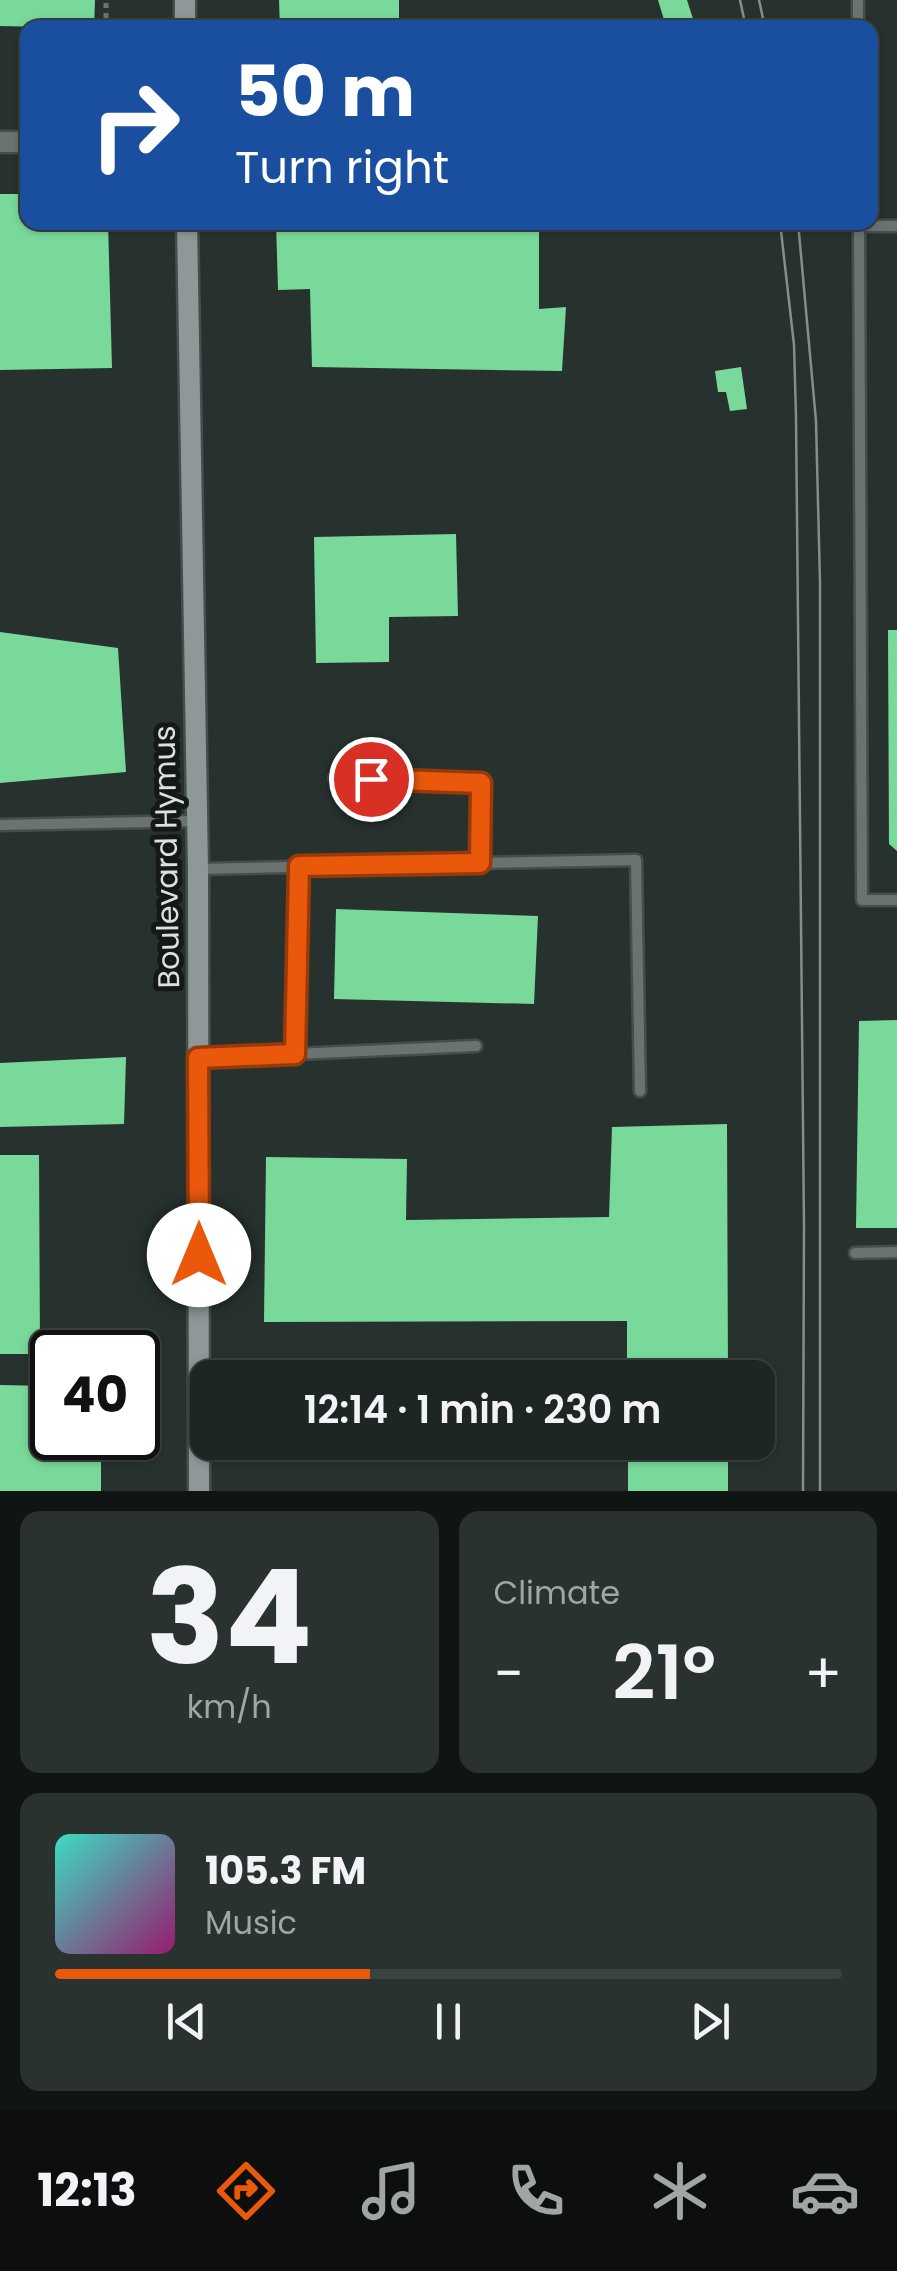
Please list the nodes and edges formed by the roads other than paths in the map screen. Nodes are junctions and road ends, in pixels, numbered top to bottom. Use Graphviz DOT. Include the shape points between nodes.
graph roads {
  1 [pos="187,230"];
  2 [pos="859,230"];
  3 [pos="334,778"];
  4 [pos="197,821"];
  5 [pos="0,825"];
  6 [pos="480,863"];
  7 [pos="299,866"];
  8 [pos="198,869"];
  9 [pos="897,900"];
  10 [pos="476,1046"];
  11 [pos="295,1054"];
  12 [pos="198,1058"];
  13 [pos="640,1091"];
  14 [pos="897,1252"];
  15 [pos="855,1253"];
  16 [pos="199,1491"];
  1 -- 4 [label="street, Boulevard Hymus"];
  2 -- 9 [label="lane" via="862,900"];
  3 -- 6 [label="lane" via="481,783"];
  4 -- 5 [label="lane"];
  4 -- 8 [label="street, Boulevard Hymus"];
  6 -- 7 [label="lane"];
  6 -- 13 [label="lane" via="636,860"];
  7 -- 8 [label="lane"];
  7 -- 11 [label="lane"];
  8 -- 12 [label="street, Boulevard Hymus"];
  10 -- 11 [label="lane"];
  11 -- 12 [label="lane"];
  12 -- 16 [label="street, Boulevard Hymus"];
  14 -- 15 [label="lane"];
}
